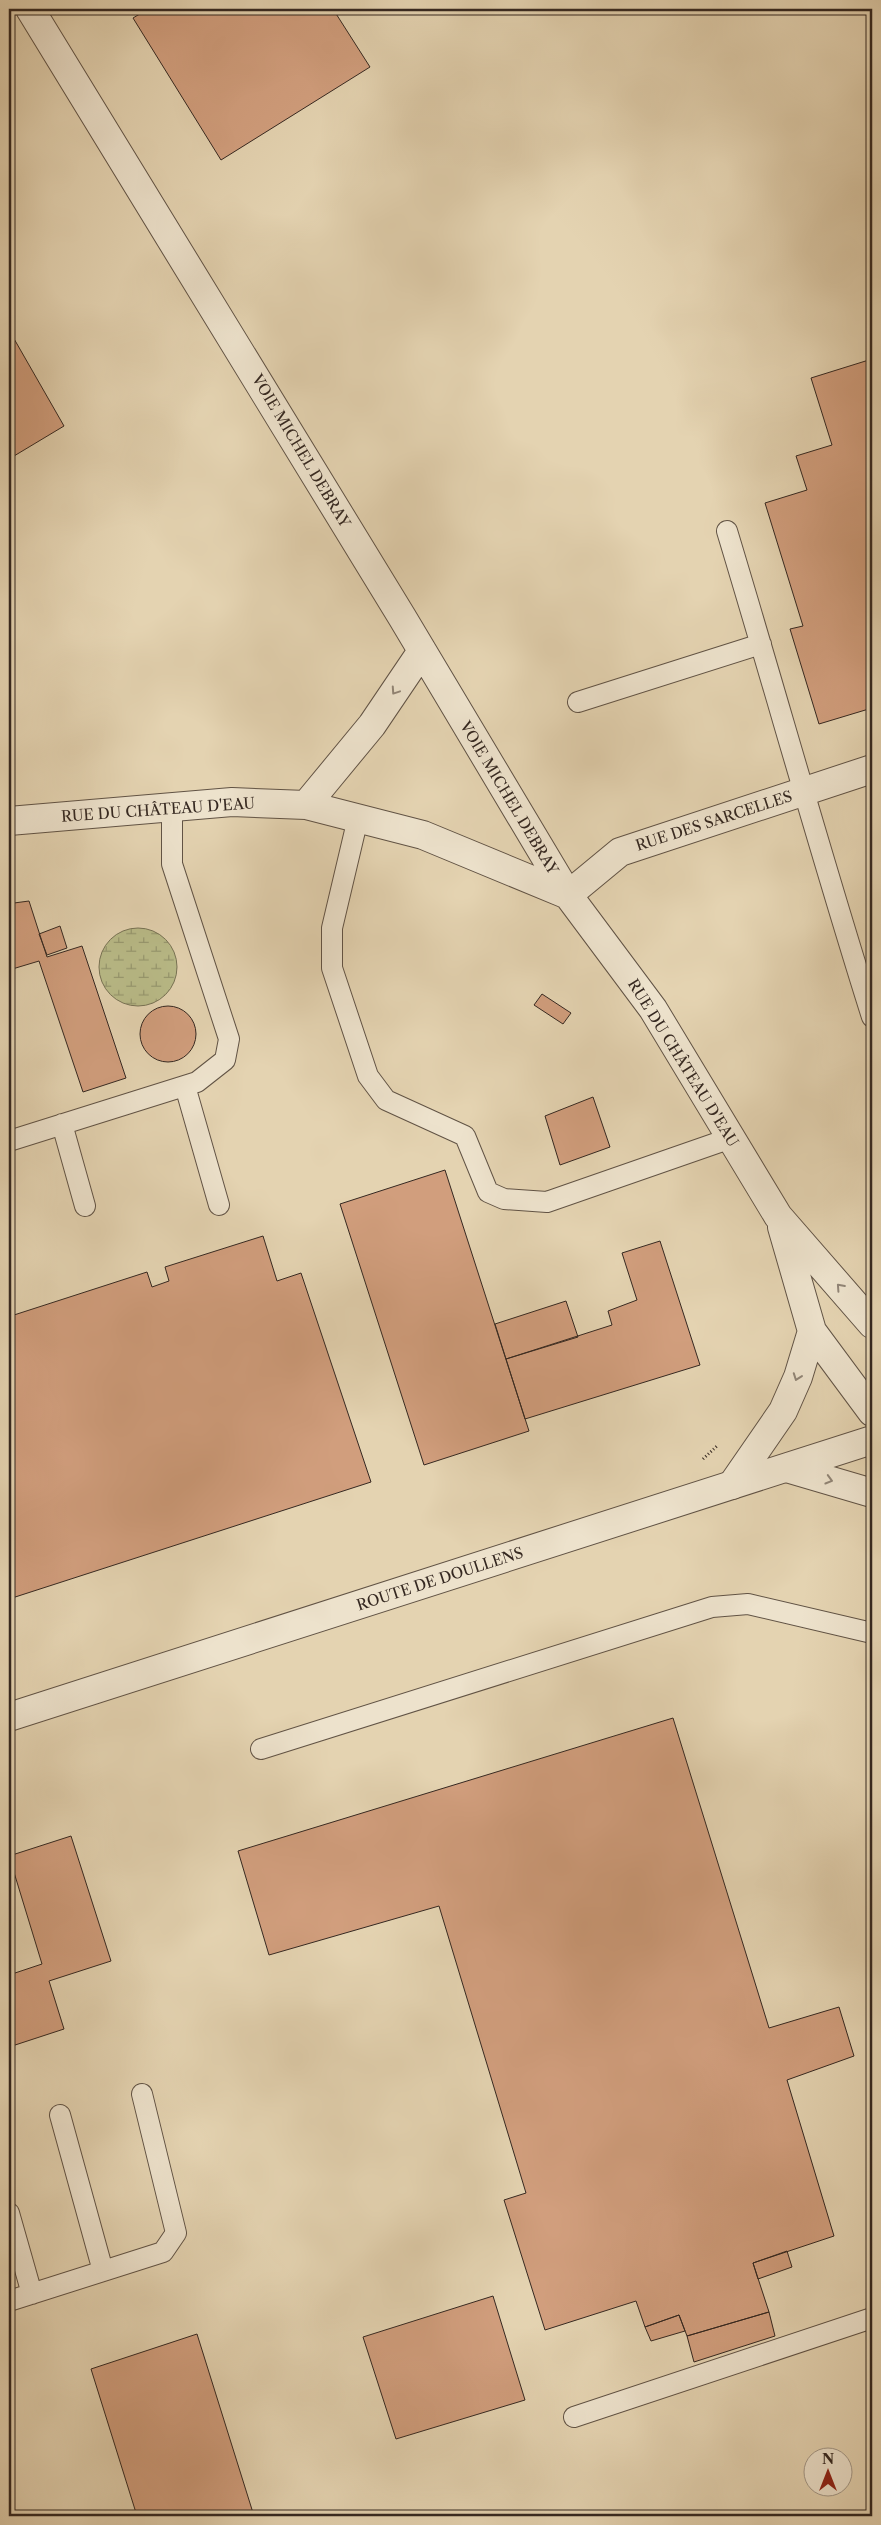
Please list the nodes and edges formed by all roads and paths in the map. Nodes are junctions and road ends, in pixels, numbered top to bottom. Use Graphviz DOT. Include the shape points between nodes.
graph roads {
  1 [pos="30,9"];
  2 [pos="727,531"];
  3 [pos="761,644"];
  4 [pos="422,651"];
  5 [pos="578,702"];
  6 [pos="872,769"];
  7 [pos="805,790"];
  8 [pos="306,805"];
  9 [pos="172,807"];
  10 [pos="358,818"];
  11 [pos="9,821"];
  12 [pos="568,895"];
  13 [pos="872,1017"];
  14 [pos="185,1086"];
  15 [pos="62,1124"];
  16 [pos="731,1138"];
  17 [pos="9,1140"];
  18 [pos="219,1205"];
  19 [pos="85,1206"];
  20 [pos="778,1216"];
  21 [pos="872,1324"];
  22 [pos="812,1331"];
  23 [pos="872,1412"];
  24 [pos="872,1440"];
  25 [pos="787,1468"];
  26 [pos="732,1485"];
  27 [pos="872,1493"];
  28 [pos="872,1633"];
  29 [pos="9,1718"];
  30 [pos="261,1749"];
  31 [pos="142,2094"];
  32 [pos="60,2115"];
  33 [pos="9,2213"];
  34 [pos="103,2271"];
  35 [pos="32,2294"];
  36 [pos="9,2301"];
  37 [pos="872,2318"];
  38 [pos="574,2417"];
  1 -- 4 [label="street, VOIE MICHEL DEBRAY"];
  2 -- 3 [label="lane"];
  3 -- 5 [label="lane"];
  3 -- 7 [label="lane"];
  4 -- 8 [label="street, one-way" via="372,725"];
  4 -- 12 [label="street, VOIE MICHEL DEBRAY"];
  6 -- 7 [label="street, RUE DES SARCELLES"];
  7 -- 12 [label="street, RUE DES SARCELLES" via="620,852"];
  7 -- 13 [label="lane" via="828,878"];
  8 -- 9 [label="street, RUE DU CHÂTEAU D'EAU" via="232,802"];
  8 -- 10 [label="street, RUE DU CHÂTEAU D'EAU"];
  9 -- 11 [label="street, RUE DU CHÂTEAU D'EAU"];
  9 -- 14 [label="lane" via="172,864 230,1039 225,1060 197,1082"];
  10 -- 12 [label="street, RUE DU CHÂTEAU D'EAU" via="423,835"];
  10 -- 16 [label="lane" via="332,928 332,968 368,1076 386,1100 465,1136 488,1192 504,1199 547,1202"];
  12 -- 16 [label="street, RUE DU CHÂTEAU D'EAU" via="653,1009"];
  14 -- 15 [label="lane"];
  14 -- 18 [label="lane"];
  15 -- 17 [label="lane"];
  15 -- 19 [label="lane"];
  16 -- 20 [label="street, RUE DU CHÂTEAU D'EAU"];
  21 -- 20 [label="street, RUE DU CHÂTEAU D'EAU, one-way"];
  20 -- 22 [label="street, RUE DU CHÂTEAU D'EAU"];
  22 -- 23 [label="street, RUE DU CHÂTEAU D'EAU"];
  22 -- 26 [label="street, one-way" via="798,1377 783,1411"];
  24 -- 25 [label="street, ROUTE DE DOULLENS"];
  25 -- 26 [label="street, ROUTE DE DOULLENS"];
  25 -- 27 [label="street, one-way"];
  26 -- 29 [label="street, ROUTE DE DOULLENS"];
  28 -- 30 [label="lane" via="748,1604 712,1607"];
  31 -- 34 [label="lane" via="176,2233 163,2252"];
  32 -- 34 [label="lane"];
  33 -- 35 [label="lane"];
  34 -- 35 [label="lane"];
  35 -- 36 [label="lane"];
  37 -- 38 [label="lane"];
}
